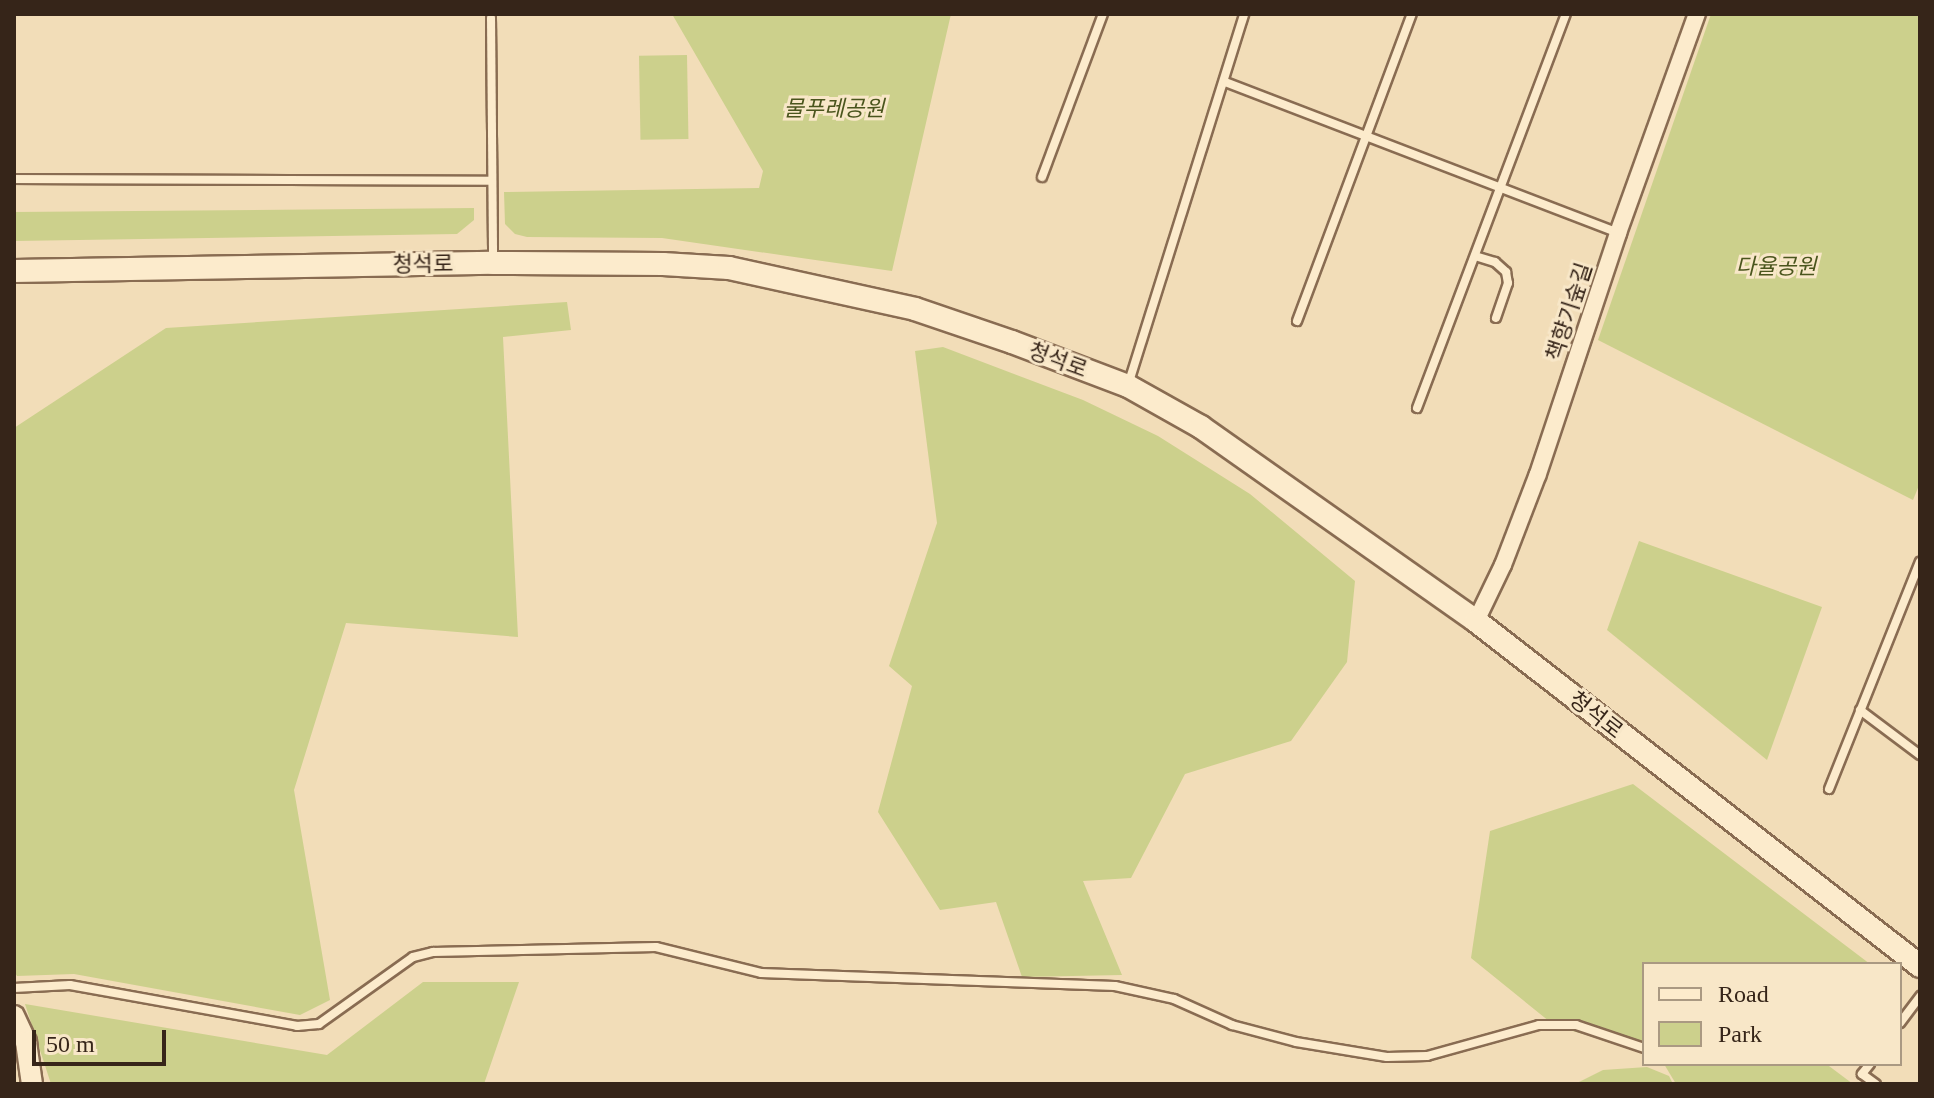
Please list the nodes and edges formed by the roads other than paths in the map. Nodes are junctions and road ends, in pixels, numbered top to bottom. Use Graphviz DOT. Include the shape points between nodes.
graph roads {
  1 [pos="1103,14"];
  2 [pos="1244,14"];
  3 [pos="1412,14"];
  4 [pos="1566,14"];
  5 [pos="1697,14"];
  6 [pos="491,18"];
  7 [pos="1225,82"];
  8 [pos="1367,136"];
  9 [pos="1042,177"];
  10 [pos="14,179"];
  11 [pos="492,181"];
  12 [pos="1501,187"];
  13 [pos="1618,233"];
  14 [pos="1475,256"];
  15 [pos="493,263"];
  16 [pos="14,271"];
  17 [pos="1496,318"];
  18 [pos="1297,321"];
  19 [pos="1128,386"];
  20 [pos="1417,408"];
  21 [pos="1920,561"];
  22 [pos="1476,621"];
  23 [pos="1860,710"];
  24 [pos="1920,755"];
  25 [pos="1829,789"];
  26 [pos="1920,966"];
  27 [pos="14,988"];
  28 [pos="1920,996"];
  29 [pos="14,1016"];
  30 [pos="1902,1020"];
  31 [pos="1642,1047"];
  32 [pos="1868,1066"];
  33 [pos="32,1084"];
  34 [pos="1876,1084"];
  1 -- 9 [label="lane"];
  2 -- 7 [label="lane"];
  3 -- 8 [label="lane"];
  4 -- 12 [label="lane"];
  5 -- 13 [label="street, 책향기숲길"];
  6 -- 11 [label="lane"];
  7 -- 8 [label="lane"];
  7 -- 19 [label="lane"];
  8 -- 12 [label="lane"];
  8 -- 18 [label="lane"];
  10 -- 11 [label="lane"];
  11 -- 15 [label="lane"];
  12 -- 13 [label="lane"];
  12 -- 14 [label="lane"];
  13 -- 22 [label="street, 책향기숲길" via="1538,474"];
  14 -- 17 [label="lane" via="1506,272 1508,283"];
  14 -- 20 [label="lane"];
  15 -- 16 [label="main road, 청석로"];
  15 -- 19 [label="main road, 청석로" via="663,264 729,268 794,280 915,309"];
  19 -- 22 [label="main road, 청석로" via="1201,427"];
  21 -- 23 [label="lane"];
  22 -- 26 [label="main road, 청석로"];
  23 -- 24 [label="lane"];
  23 -- 25 [label="lane"];
  27 -- 31 [label="lane" via="70,985 297,1026 319,1024 413,957 433,952 656,947 761,973 1115,986 1174,999 1270,1035 1387,1057 1427,1056 1539,1025 1576,1025"];
  28 -- 30 [label="lane"];
  29 -- 33 [label="street" via="26,1042"];
  32 -- 34 [label="lane" via="1862,1074"];
}
